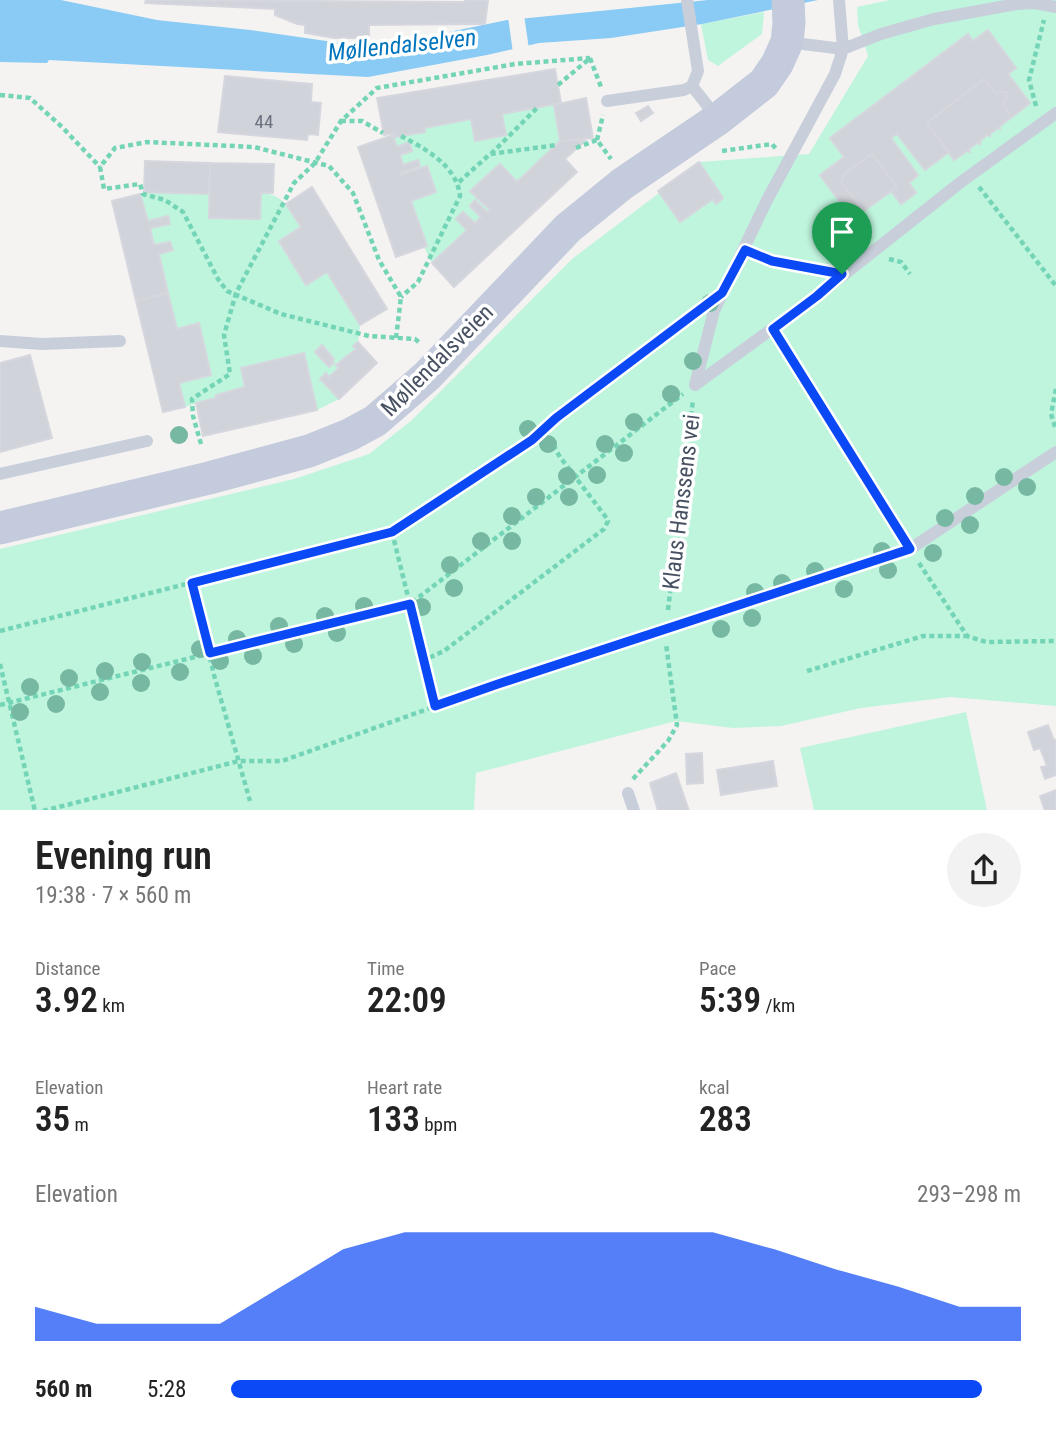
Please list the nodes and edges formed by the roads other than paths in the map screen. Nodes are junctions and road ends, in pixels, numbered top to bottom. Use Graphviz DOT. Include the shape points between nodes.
graph roads {
  1 [pos="687,0"];
  2 [pos="839,0"];
  3 [pos="788,4"];
  4 [pos="1052,6"];
  5 [pos="787,42"];
  6 [pos="843,49"];
  7 [pos="692,86"];
  8 [pos="607,101"];
  9 [pos="1056,113"];
  10 [pos="718,119"];
  11 [pos="745,250"];
  12 [pos="842,274"];
  13 [pos="0,341"];
  14 [pos="120,341"];
  15 [pos="147,441"];
  16 [pos="1056,452"];
  17 [pos="0,474"];
  18 [pos="0,528"];
  19 [pos="665,629"];
  20 [pos="628,793"];
  21 [pos="634,810"];
  1 -- 7 [label="lane" via="698,71"];
  2 -- 6 [label="lane"];
  3 -- 5 [label="street, Møllendalsveien"];
  4 -- 6 [label="lane" via="1016,4 934,19"];
  5 -- 6 [label="lane"];
  5 -- 10 [label="street, Møllendalsveien" via="764,83"];
  6 -- 11 [label="lane" via="835,74"];
  7 -- 8 [label="lane"];
  7 -- 10 [label="lane"];
  9 -- 12 [label="lane"];
  10 -- 18 [label="street, Møllendalsveien" via="622,184 568,229 426,376 375,421 309,451"];
  11 -- 12 [label="lane" via="772,261"];
  11 -- 12 [label="lane" via="709,324 695,385"];
  13 -- 14 [label="lane"];
  15 -- 17 [label="lane"];
  16 -- 19 [label="lane" via="910,549"];
  20 -- 21 [label="lane"];
}
